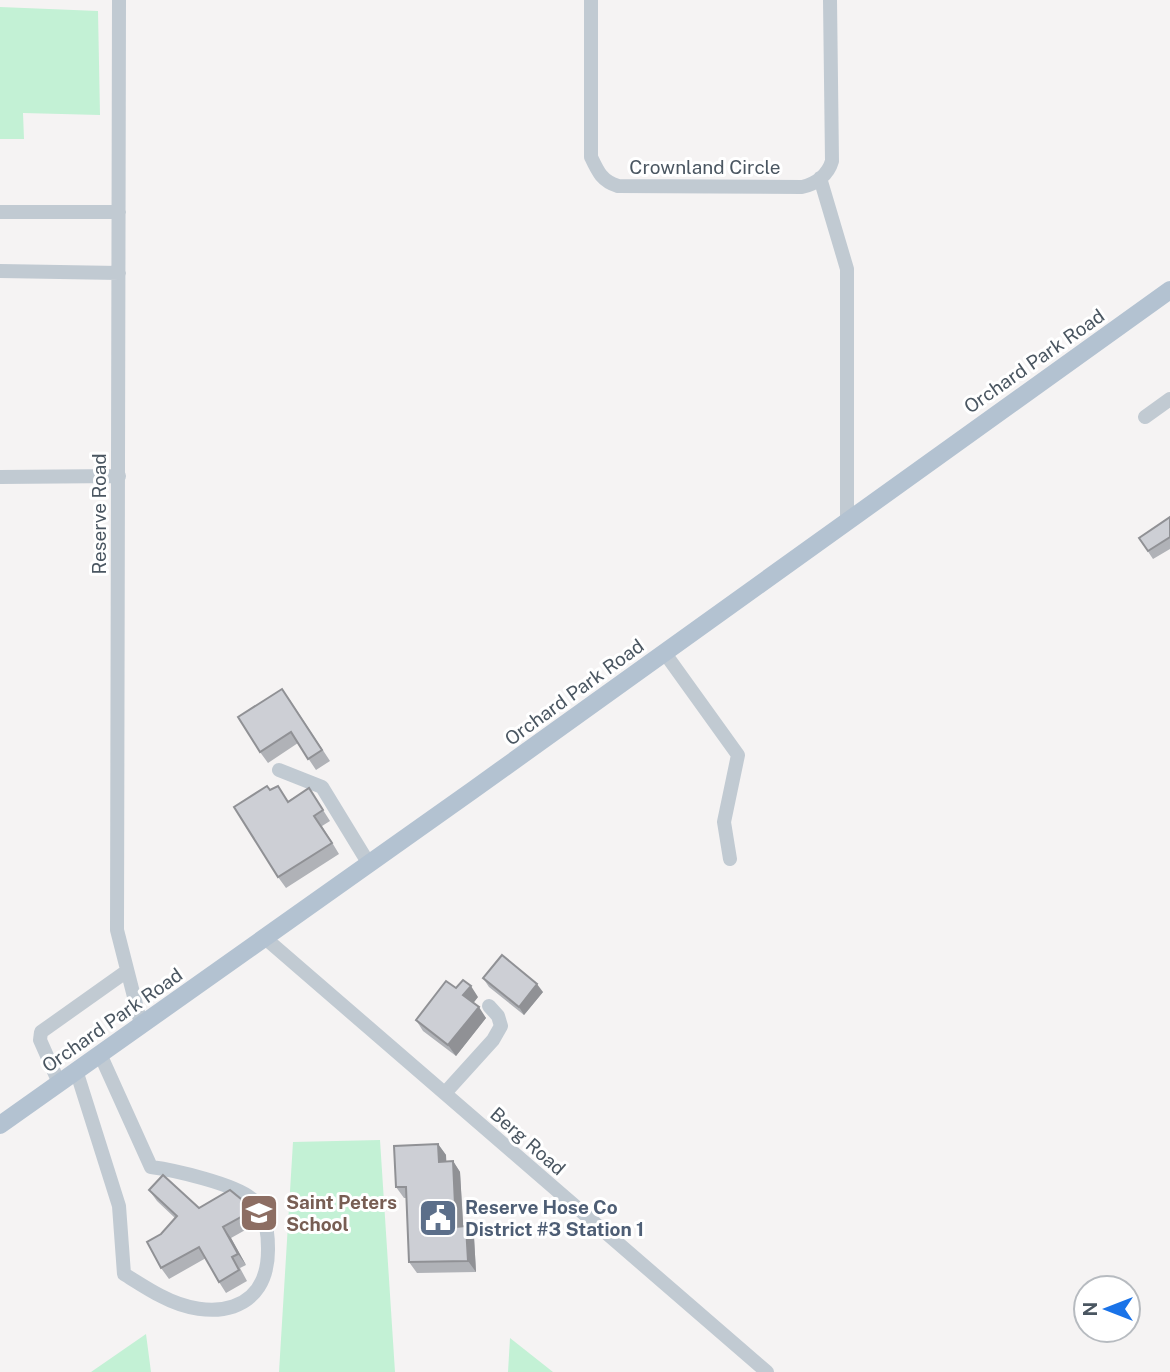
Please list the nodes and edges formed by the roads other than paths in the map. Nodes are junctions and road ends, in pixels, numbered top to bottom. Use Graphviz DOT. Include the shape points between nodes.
graph roads {
  1 [pos="119,0"];
  2 [pos="591,0"];
  3 [pos="831,0"];
  4 [pos="820,178"];
  5 [pos="0,212"];
  6 [pos="119,212"];
  7 [pos="0,271"];
  8 [pos="119,273"];
  9 [pos="1170,290"];
  10 [pos="1170,399"];
  11 [pos="1146,417"];
  12 [pos="118,476"];
  13 [pos="0,477"];
  14 [pos="847,520"];
  15 [pos="664,652"];
  16 [pos="279,770"];
  17 [pos="730,859"];
  18 [pos="369,864"];
  19 [pos="265,938"];
  20 [pos="127,971"];
  21 [pos="489,1006"];
  22 [pos="141,1024"];
  23 [pos="100,1054"];
  24 [pos="76,1070"];
  25 [pos="59,1083"];
  26 [pos="445,1094"];
  27 [pos="0,1125"];
  28 [pos="767,1372"];
  1 -- 6 [label="street, Reserve Road"];
  2 -- 4 [label="street, Crownland Circle" via="591,157 608,183 618,187 802,187"];
  3 -- 4 [label="street" via="832,161"];
  4 -- 14 [label="street" via="847,269"];
  5 -- 6 [label="street"];
  6 -- 8 [label="street, Reserve Road"];
  7 -- 8 [label="street"];
  8 -- 12 [label="street, Reserve Road"];
  9 -- 14 [label="main road, Orchard Park Road"];
  10 -- 11 [label="street"];
  12 -- 13 [label="street"];
  12 -- 20 [label="street, Reserve Road" via="117,930"];
  14 -- 15 [label="main road, Orchard Park Road"];
  15 -- 17 [label="street" via="738,755 724,822"];
  15 -- 18 [label="main road, Orchard Park Road"];
  16 -- 18 [label="street" via="322,787"];
  18 -- 19 [label="main road, Orchard Park Road"];
  19 -- 22 [label="main road, Orchard Park Road"];
  19 -- 26 [label="street, Berg Road"];
  20 -- 22 [label="street, Reserve Road"];
  20 -- 25 [label="street" via="41,1032 40,1040"];
  21 -- 26 [label="street" via="501,1026"];
  22 -- 23 [label="main road, Orchard Park Road"];
  23 -- 24 [label="main road, Orchard Park Road"];
  23 -- 24 [label="street" via="150,1167 230,1187 252,1199 261,1212 268,1231 268,1264 252,1298 235,1308 192,1307 124,1275 119,1206"];
  24 -- 25 [label="main road, Orchard Park Road"];
  25 -- 27 [label="main road, Orchard Park Road"];
  26 -- 28 [label="street, Berg Road"];
}
